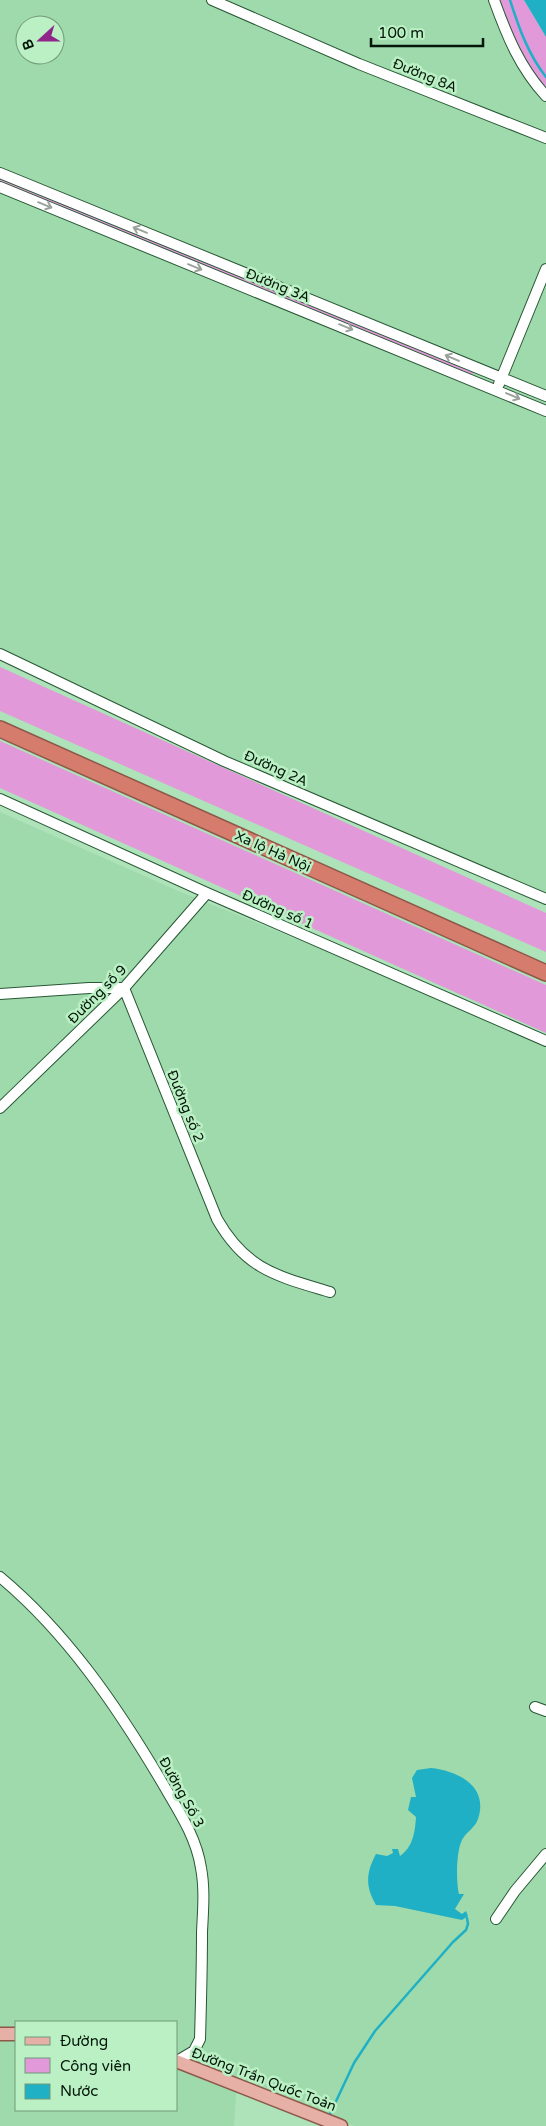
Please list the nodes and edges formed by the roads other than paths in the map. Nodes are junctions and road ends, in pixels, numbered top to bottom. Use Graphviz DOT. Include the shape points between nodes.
graph roads {
  1 [pos="212,0"];
  2 [pos="494,0"];
  3 [pos="546,96"];
  4 [pos="546,138"];
  5 [pos="0,173"];
  6 [pos="0,187"];
  7 [pos="546,269"];
  8 [pos="501,378"];
  9 [pos="496,389"];
  10 [pos="546,396"];
  11 [pos="546,410"];
  12 [pos="0,654"];
  13 [pos="0,719"];
  14 [pos="0,729"];
  15 [pos="0,799"];
  16 [pos="207,893"];
  17 [pos="546,899"];
  18 [pos="546,962"];
  19 [pos="546,973"];
  20 [pos="124,988"];
  21 [pos="0,994"];
  22 [pos="546,1041"];
  23 [pos="0,1108"];
  24 [pos="330,1292"];
  25 [pos="0,1577"];
  26 [pos="535,1708"];
  27 [pos="546,1711"];
  28 [pos="546,1854"];
  29 [pos="496,1919"];
  30 [pos="0,2034"];
  31 [pos="15,2034"];
  32 [pos="178,2060"];
  33 [pos="178,2061"];
  34 [pos="341,2126"];
  1 -- 4 [label="street, Đường 8A" via="359,64"];
  2 -- 3 [label="street" via="519,60"];
  8 -- 5 [label="street, Đường 3A, one-way"];
  6 -- 9 [label="street, Đường 3A, one-way"];
  7 -- 8 [label="street"];
  8 -- 9 [label="street"];
  8 -- 10 [label="street, Đường 3A"];
  9 -- 11 [label="street, Đường 3A, one-way"];
  12 -- 17 [label="street, Đường 2A" via="224,761"];
  13 -- 18 [label="highway, Xa lộ Hà Nội"];
  14 -- 19 [label="highway, Xa lộ Hà Nội"];
  15 -- 16 [label="street, Đường số 1"];
  16 -- 20 [label="street, Đường số 9"];
  16 -- 22 [label="street, Đường số 1"];
  20 -- 21 [label="street"];
  20 -- 23 [label="street, Đường số 9"];
  20 -- 24 [label="street, Đường số 2" via="216,1220 226,1236 248,1260 271,1272"];
  25 -- 32 [label="street, Đường Số 3" via="42,1618 96,1680 184,1819 195,1845 203,1894 200,2039 194,2051"];
  26 -- 27 [label="street"];
  28 -- 29 [label="street"];
  30 -- 31 [label="main road"];
  33 -- 34 [label="main road, Đường Trần Quốc Toản"];
}
